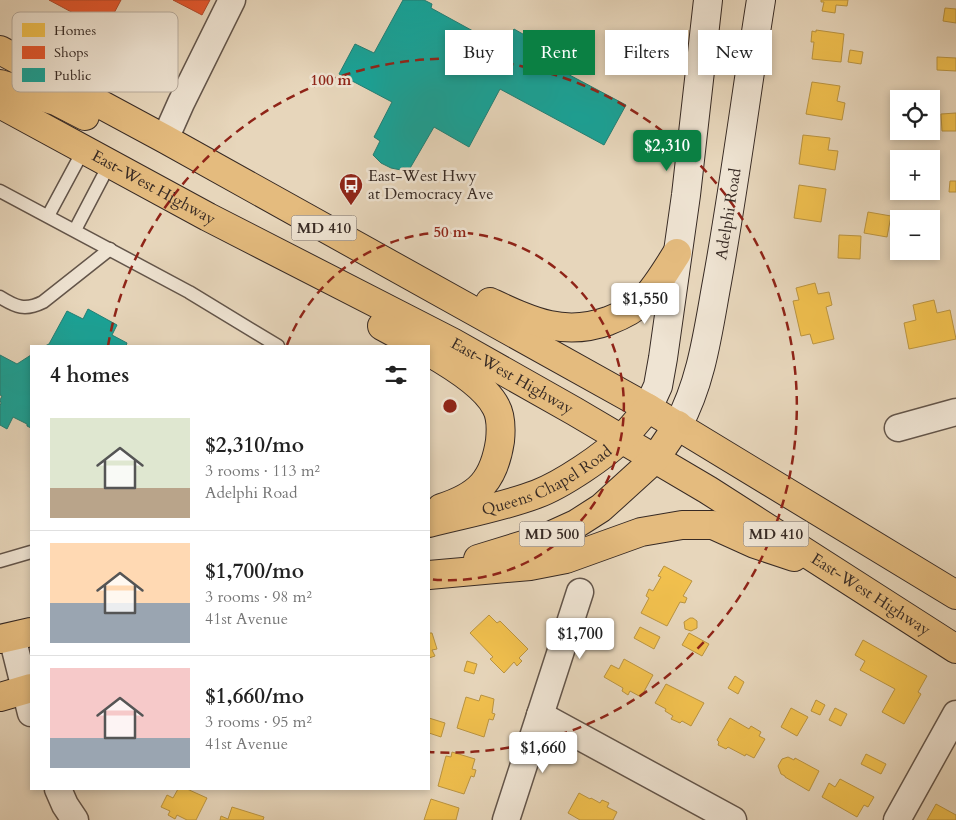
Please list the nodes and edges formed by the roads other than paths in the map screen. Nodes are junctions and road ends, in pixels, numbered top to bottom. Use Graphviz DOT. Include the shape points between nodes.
graph roads {
  1 [pos="232,0"];
  2 [pos="708,0"];
  3 [pos="761,0"];
  4 [pos="0,50"];
  5 [pos="12,56"];
  6 [pos="0,84"];
  7 [pos="12,88"];
  8 [pos="26,92"];
  9 [pos="78,92"];
  10 [pos="0,104"];
  11 [pos="165,139"];
  12 [pos="84,149"];
  13 [pos="110,163"];
  14 [pos="0,191"];
  15 [pos="285,206"];
  16 [pos="48,216"];
  17 [pos="208,216"];
  18 [pos="75,230"];
  19 [pos="110,249"];
  20 [pos="678,253"];
  21 [pos="0,297"];
  22 [pos="276,345"];
  23 [pos="417,345"];
  24 [pos="430,353"];
  25 [pos="648,408"];
  26 [pos="956,412"];
  27 [pos="678,425"];
  28 [pos="898,428"];
  29 [pos="622,438"];
  30 [pos="655,459"];
  31 [pos="430,512"];
  32 [pos="430,523"];
  33 [pos="30,552"];
  34 [pos="0,562"];
  35 [pos="430,574"];
  36 [pos="430,574"];
  37 [pos="580,592"];
  38 [pos="956,595"];
  39 [pos="897,610"];
  40 [pos="14,636"];
  41 [pos="956,649"];
  42 [pos="22,697"];
  43 [pos="956,714"];
  44 [pos="540,715"];
  45 [pos="58,790"];
  46 [pos="75,820"];
  47 [pos="506,820"];
  48 [pos="733,820"];
  49 [pos="897,820"];
  1 -- 11 [label="street"];
  2 -- 20 [label="main road"];
  3 -- 27 [label="main road, Adelphi Road" via="729,216 705,346 696,382"];
  4 -- 5 [label="main road, MD 410"];
  6 -- 7 [label="main road"];
  8 -- 11 [label="main road" via="56,101 132,141 150,143"];
  9 -- 11 [label="main road, MD 410"];
  10 -- 12 [label="main road, East-West Highway / MD 410"];
  11 -- 15 [label="main road, MD 410"];
  12 -- 13 [label="main road, East-West Highway / MD 410"];
  12 -- 16 [label="lane"];
  13 -- 17 [label="main road, East-West Highway / MD 410"];
  13 -- 18 [label="lane"];
  14 -- 16 [label="lane"];
  15 -- 20 [label="main road" via="528,319 565,328 598,324 624,315 643,301"];
  15 -- 25 [label="main road, MD 410"];
  16 -- 18 [label="lane"];
  17 -- 23 [label="main road" via="273,266"];
  17 -- 29 [label="main road, East-West Highway / MD 410" via="452,342"];
  18 -- 19 [label="lane"];
  19 -- 21 [label="lane" via="32,308 15,306"];
  19 -- 22 [label="lane"];
  20 -- 25 [label="main road" via="658,386"];
  24 -- 31 [label="main road" via="483,390 497,408 501,432 492,474 481,487 455,503"];
  25 -- 27 [label="main road, MD 410"];
  25 -- 29 [label="main road, Queens Chapel Road / MD 500"];
  26 -- 28 [label="street"];
  27 -- 30 [label="main road, MD 500"];
  27 -- 38 [label="main road, MD 410"];
  29 -- 30 [label="main road, East-West Highway / MD 410"];
  29 -- 32 [label="main road, Queens Chapel Road / MD 500" via="597,458 537,494"];
  30 -- 35 [label="main road, MD 500" via="601,508 576,524 497,554"];
  30 -- 39 [label="main road, East-West Highway / MD 410"];
  33 -- 34 [label="lane"];
  36 -- 39 [label="main road" via="530,566 566,559 649,529 713,525 797,558"];
  37 -- 44 [label="street"];
  39 -- 41 [label="main road, East-West Highway / MD 410"];
  40 -- 42 [label="street"];
  43 -- 49 [label="street"];
  44 -- 47 [label="street"];
  44 -- 48 [label="street"];
  45 -- 46 [label="street"];
}
